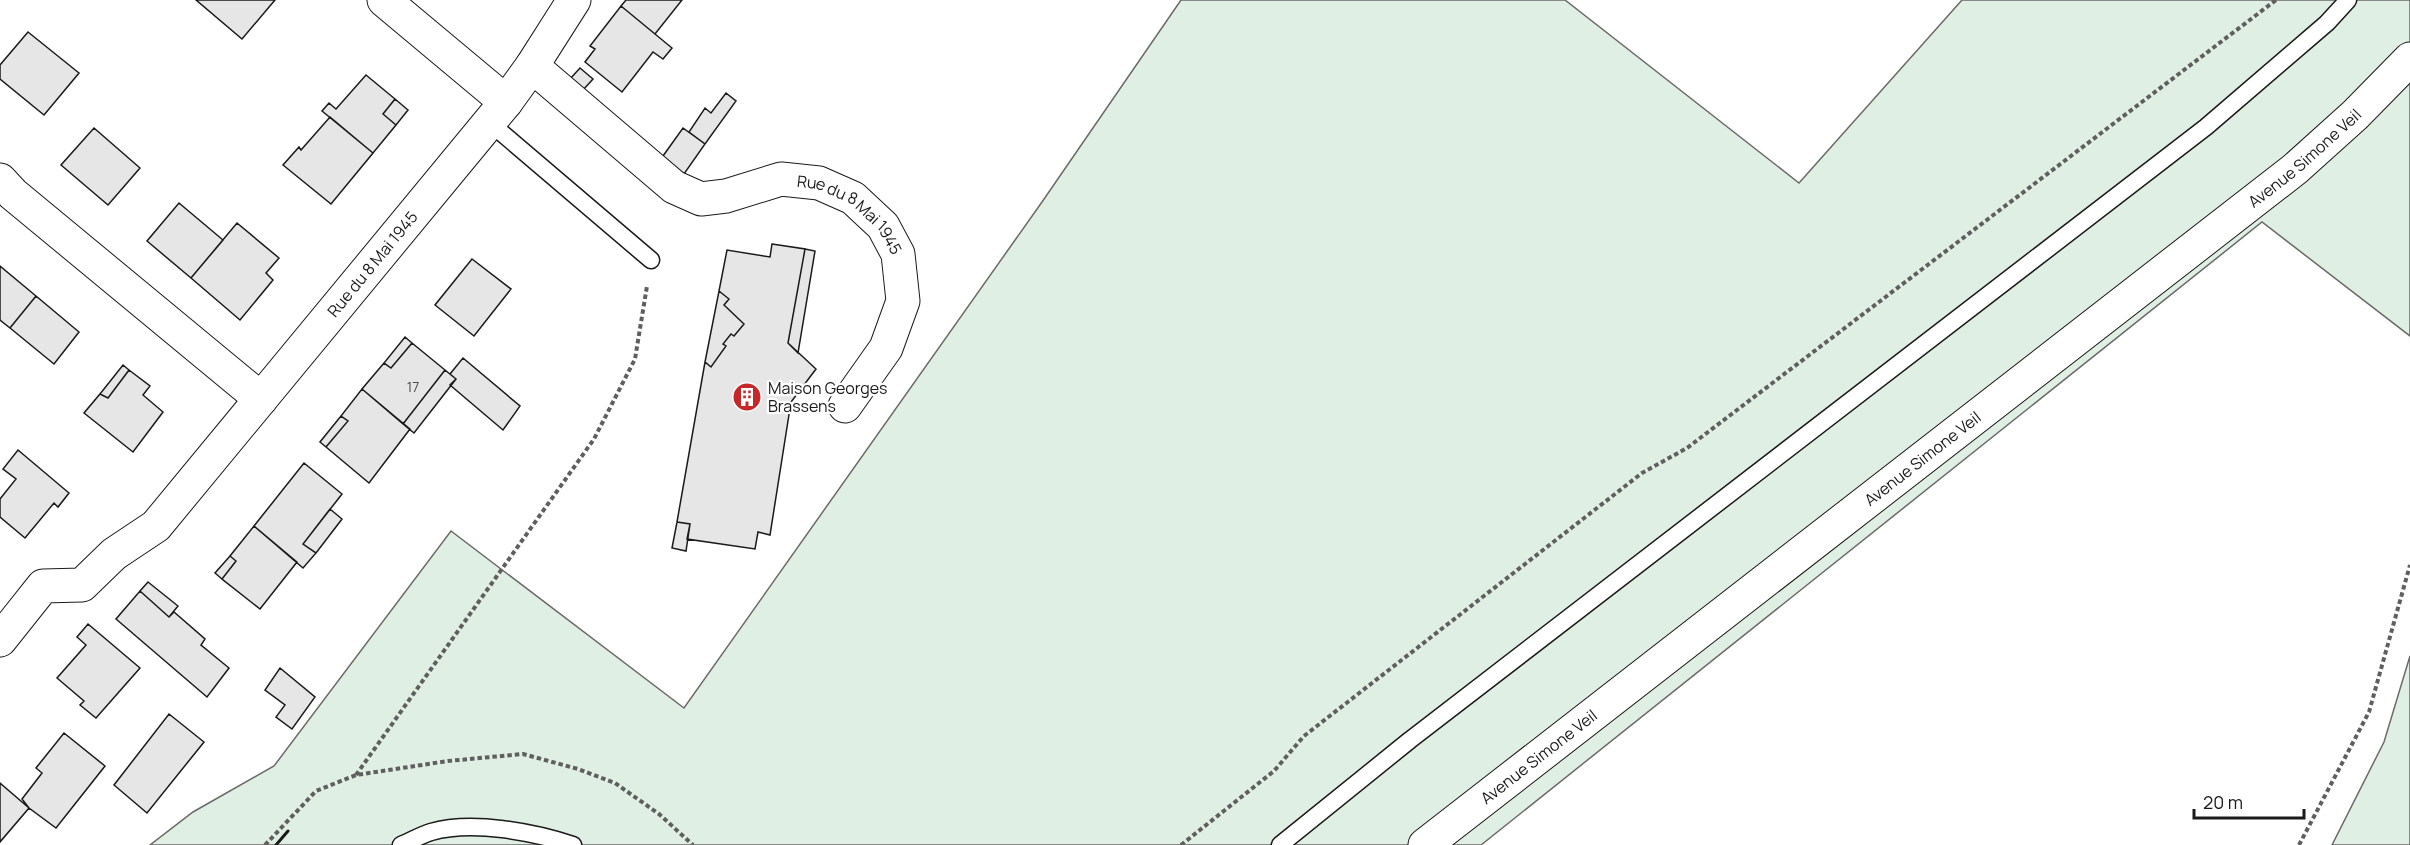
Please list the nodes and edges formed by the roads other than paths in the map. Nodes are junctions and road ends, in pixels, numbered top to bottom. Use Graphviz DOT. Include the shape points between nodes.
graph roads {
  1 [pos="384,0"];
  2 [pos="574,0"];
  3 [pos="2348,0"];
  4 [pos="2410,59"];
  5 [pos="532,66"];
  6 [pos="497,112"];
  7 [pos="0,180"];
  8 [pos="651,260"];
  9 [pos="261,399"];
  10 [pos="845,406"];
  11 [pos="0,640"];
  12 [pos="401,845"];
  13 [pos="573,845"];
  14 [pos="1280,845"];
  15 [pos="1425,845"];
  1 -- 6 [label="street"];
  2 -- 5 [label="street, Rue du 8 Mai 1945"];
  3 -- 14 [label="lane" via="2327,23 2205,128 1429,725"];
  4 -- 15 [label="street, Avenue Simone Veil" via="2295,169"];
  5 -- 6 [label="street, Rue du 8 Mai 1945"];
  5 -- 10 [label="street, Rue du 8 Mai 1945" via="674,187 701,199 726,196 781,179 819,183 853,198 883,226 898,254 903,301 886,348"];
  6 -- 8 [label="lane"];
  6 -- 9 [label="street, Rue du 8 Mai 1945"];
  7 -- 9 [label="street"];
  9 -- 11 [label="street, Rue du 8 Mai 1945" via="156,526 114,554 82,585 42,586"];
  12 -- 13 [label="lane" via="432,832 479,827 544,835"];
}
